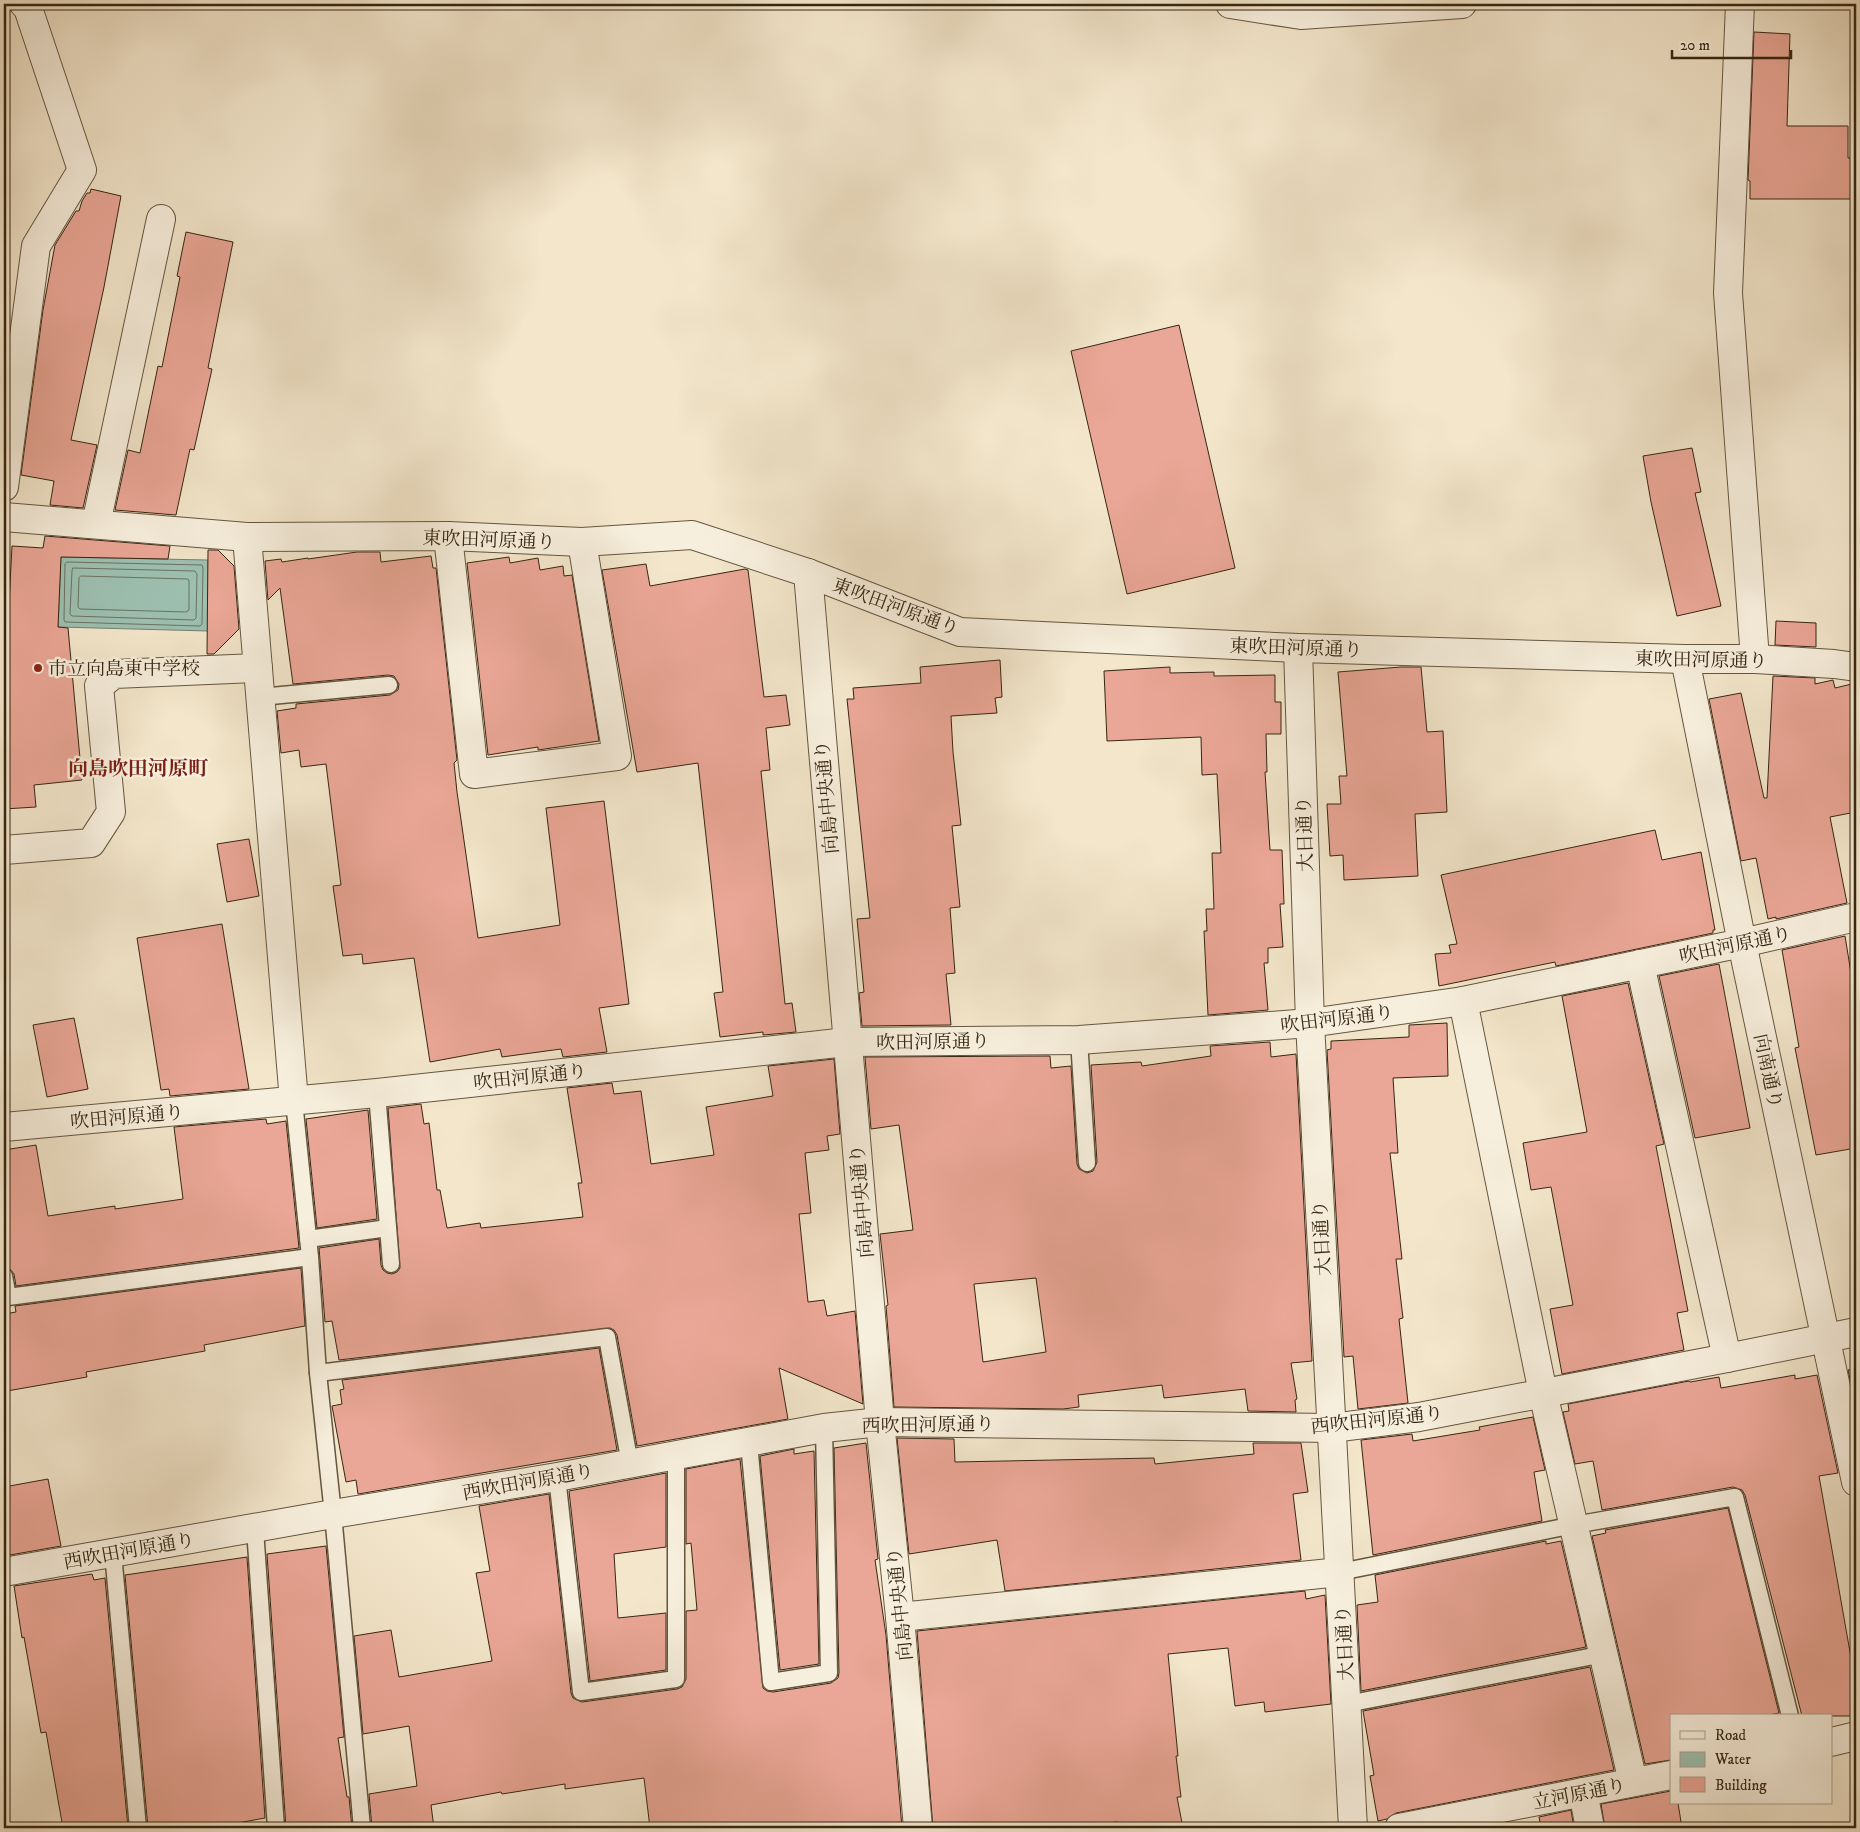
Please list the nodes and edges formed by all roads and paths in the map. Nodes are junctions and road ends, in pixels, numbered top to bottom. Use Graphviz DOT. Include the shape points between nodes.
graph roads {
  1 [pos="24,4"];
  2 [pos="1230,4"];
  3 [pos="1462,4"];
  4 [pos="1740,4"];
  5 [pos="161,219"];
  6 [pos="4,486"];
  7 [pos="4,517"];
  8 [pos="96,524"];
  9 [pos="448,536"];
  10 [pos="247,537"];
  11 [pos="582,542"];
  12 [pos="808,573"];
  13 [pos="1298,648"];
  14 [pos="1685,659"];
  15 [pos="1755,659"];
  16 [pos="258,668"];
  17 [pos="1856,668"];
  18 [pos="389,685"];
  19 [pos="260,697"];
  20 [pos="4,850"];
  21 [pos="1856,917"];
  22 [pos="1742,942"];
  23 [pos="1640,964"];
  24 [pos="1463,1001"];
  25 [pos="1310,1023"];
  26 [pos="1080,1040"];
  27 [pos="847,1042"];
  28 [pos="377,1093"];
  29 [pos="294,1101"];
  30 [pos="4,1127"];
  31 [pos="1087,1163"];
  32 [pos="388,1228"];
  33 [pos="308,1239"];
  34 [pos="310,1257"];
  35 [pos="391,1264"];
  36 [pos="4,1276"];
  37 [pos="1856,1332"];
  38 [pos="1826,1338"];
  39 [pos="1727,1358"];
  40 [pos="318,1373"];
  41 [pos="1543,1393"];
  42 [pos="880,1422"];
  43 [pos="824,1428"];
  44 [pos="1332,1428"];
  45 [pos="749,1443"];
  46 [pos="676,1456"];
  47 [pos="630,1464"];
  48 [pos="557,1477"];
  49 [pos="1856,1482"];
  50 [pos="333,1514"];
  51 [pos="1574,1525"];
  52 [pos="255,1529"];
  53 [pos="113,1553"];
  54 [pos="4,1572"];
  55 [pos="1340,1572"];
  56 [pos="900,1617"];
  57 [pos="1604,1654"];
  58 [pos="1347,1704"];
  59 [pos="1789,1714"];
  60 [pos="1856,1736"];
  61 [pos="1832,1742"];
  62 [pos="1670,1775"];
  63 [pos="1633,1782"];
  64 [pos="1583,1792"];
  65 [pos="138,1828"];
  66 [pos="276,1828"];
  67 [pos="362,1828"];
  68 [pos="918,1828"];
  69 [pos="1353,1828"];
  70 [pos="1399,1828"];
  71 [pos="1590,1828"];
  1 -- 6 [label="street" via="82,170 36,246"];
  2 -- 3 [label="street" via="1301,15"];
  4 -- 15 [label="street" via="1728,293"];
  5 -- 8 [label="street"];
  7 -- 8 [label="street, 東吹田河原通り"];
  8 -- 10 [label="street, 東吹田河原通り"];
  9 -- 10 [label="street, 東吹田河原通り"];
  9 -- 11 [label="street, 東吹田河原通り"];
  9 -- 11 [label="street" via="474,774 618,756"];
  10 -- 16 [label="street"];
  11 -- 12 [label="street, 東吹田河原通り" via="692,535"];
  12 -- 13 [label="street, 東吹田河原通り" via="960,632"];
  12 -- 27 [label="street, 向島中央通り"];
  13 -- 14 [label="street, 東吹田河原通り"];
  13 -- 25 [label="street, 大日通り"];
  14 -- 15 [label="street, 東吹田河原通り"];
  14 -- 22 [label="street, 向南通り"];
  15 -- 17 [label="street, 東吹田河原通り"];
  16 -- 19 [label="street"];
  16 -- 20 [label="street" via="114,674 100,686 111,812 91,843"];
  18 -- 19 [label="lane"];
  19 -- 29 [label="street"];
  21 -- 22 [label="street, 吹田河原通り"];
  22 -- 23 [label="street, 吹田河原通り"];
  22 -- 38 [label="street, 向南通り"];
  23 -- 24 [label="street, 吹田河原通り"];
  23 -- 39 [label="street"];
  24 -- 25 [label="street, 吹田河原通り"];
  24 -- 41 [label="street"];
  25 -- 26 [label="street, 吹田河原通り"];
  25 -- 44 [label="street, 大日通り"];
  26 -- 27 [label="street, 吹田河原通り"];
  26 -- 31 [label="lane"];
  27 -- 28 [label="street, 吹田河原通り"];
  27 -- 42 [label="street, 向島中央通り"];
  28 -- 29 [label="street, 吹田河原通り"];
  28 -- 32 [label="lane"];
  29 -- 30 [label="street, 吹田河原通り"];
  29 -- 33 [label="lane"];
  32 -- 33 [label="lane"];
  32 -- 35 [label="lane"];
  33 -- 34 [label="lane"];
  34 -- 36 [label="lane" via="8,1297"];
  34 -- 40 [label="lane"];
  37 -- 38 [label="street, 西吹田河原通り"];
  38 -- 39 [label="street, 西吹田河原通り"];
  38 -- 49 [label="street, 向南通り"];
  39 -- 41 [label="street, 西吹田河原通り"];
  40 -- 47 [label="lane" via="608,1337"];
  40 -- 50 [label="lane"];
  41 -- 44 [label="street, 西吹田河原通り" via="1419,1417"];
  41 -- 51 [label="street"];
  42 -- 43 [label="street, 西吹田河原通り"];
  42 -- 44 [label="street, 西吹田河原通り"];
  42 -- 56 [label="street, 向島中央通り"];
  43 -- 45 [label="street, 西吹田河原通り"];
  43 -- 45 [label="lane" via="829,1672 771,1682"];
  44 -- 55 [label="street, 大日通り"];
  45 -- 46 [label="street, 西吹田河原通り"];
  46 -- 47 [label="street, 西吹田河原通り"];
  46 -- 48 [label="lane" via="676,1679 581,1692"];
  47 -- 48 [label="street, 西吹田河原通り"];
  48 -- 50 [label="street, 西吹田河原通り"];
  50 -- 52 [label="street, 西吹田河原通り"];
  50 -- 67 [label="lane"];
  51 -- 55 [label="lane"];
  51 -- 57 [label="street"];
  51 -- 59 [label="lane" via="1735,1497"];
  52 -- 53 [label="street, 西吹田河原通り"];
  52 -- 66 [label="lane"];
  53 -- 54 [label="street, 西吹田河原通り"];
  53 -- 65 [label="lane"];
  55 -- 56 [label="street"];
  55 -- 58 [label="street, 大日通り"];
  56 -- 68 [label="street, 向島中央通り"];
  57 -- 58 [label="lane"];
  57 -- 63 [label="street"];
  58 -- 69 [label="street, 大日通り"];
  60 -- 61 [label="street"];
  62 -- 63 [label="street, 立河原通り"];
  63 -- 64 [label="street, 立河原通り"];
  64 -- 70 [label="street, 立河原通り"];
  64 -- 71 [label="street"];
}
